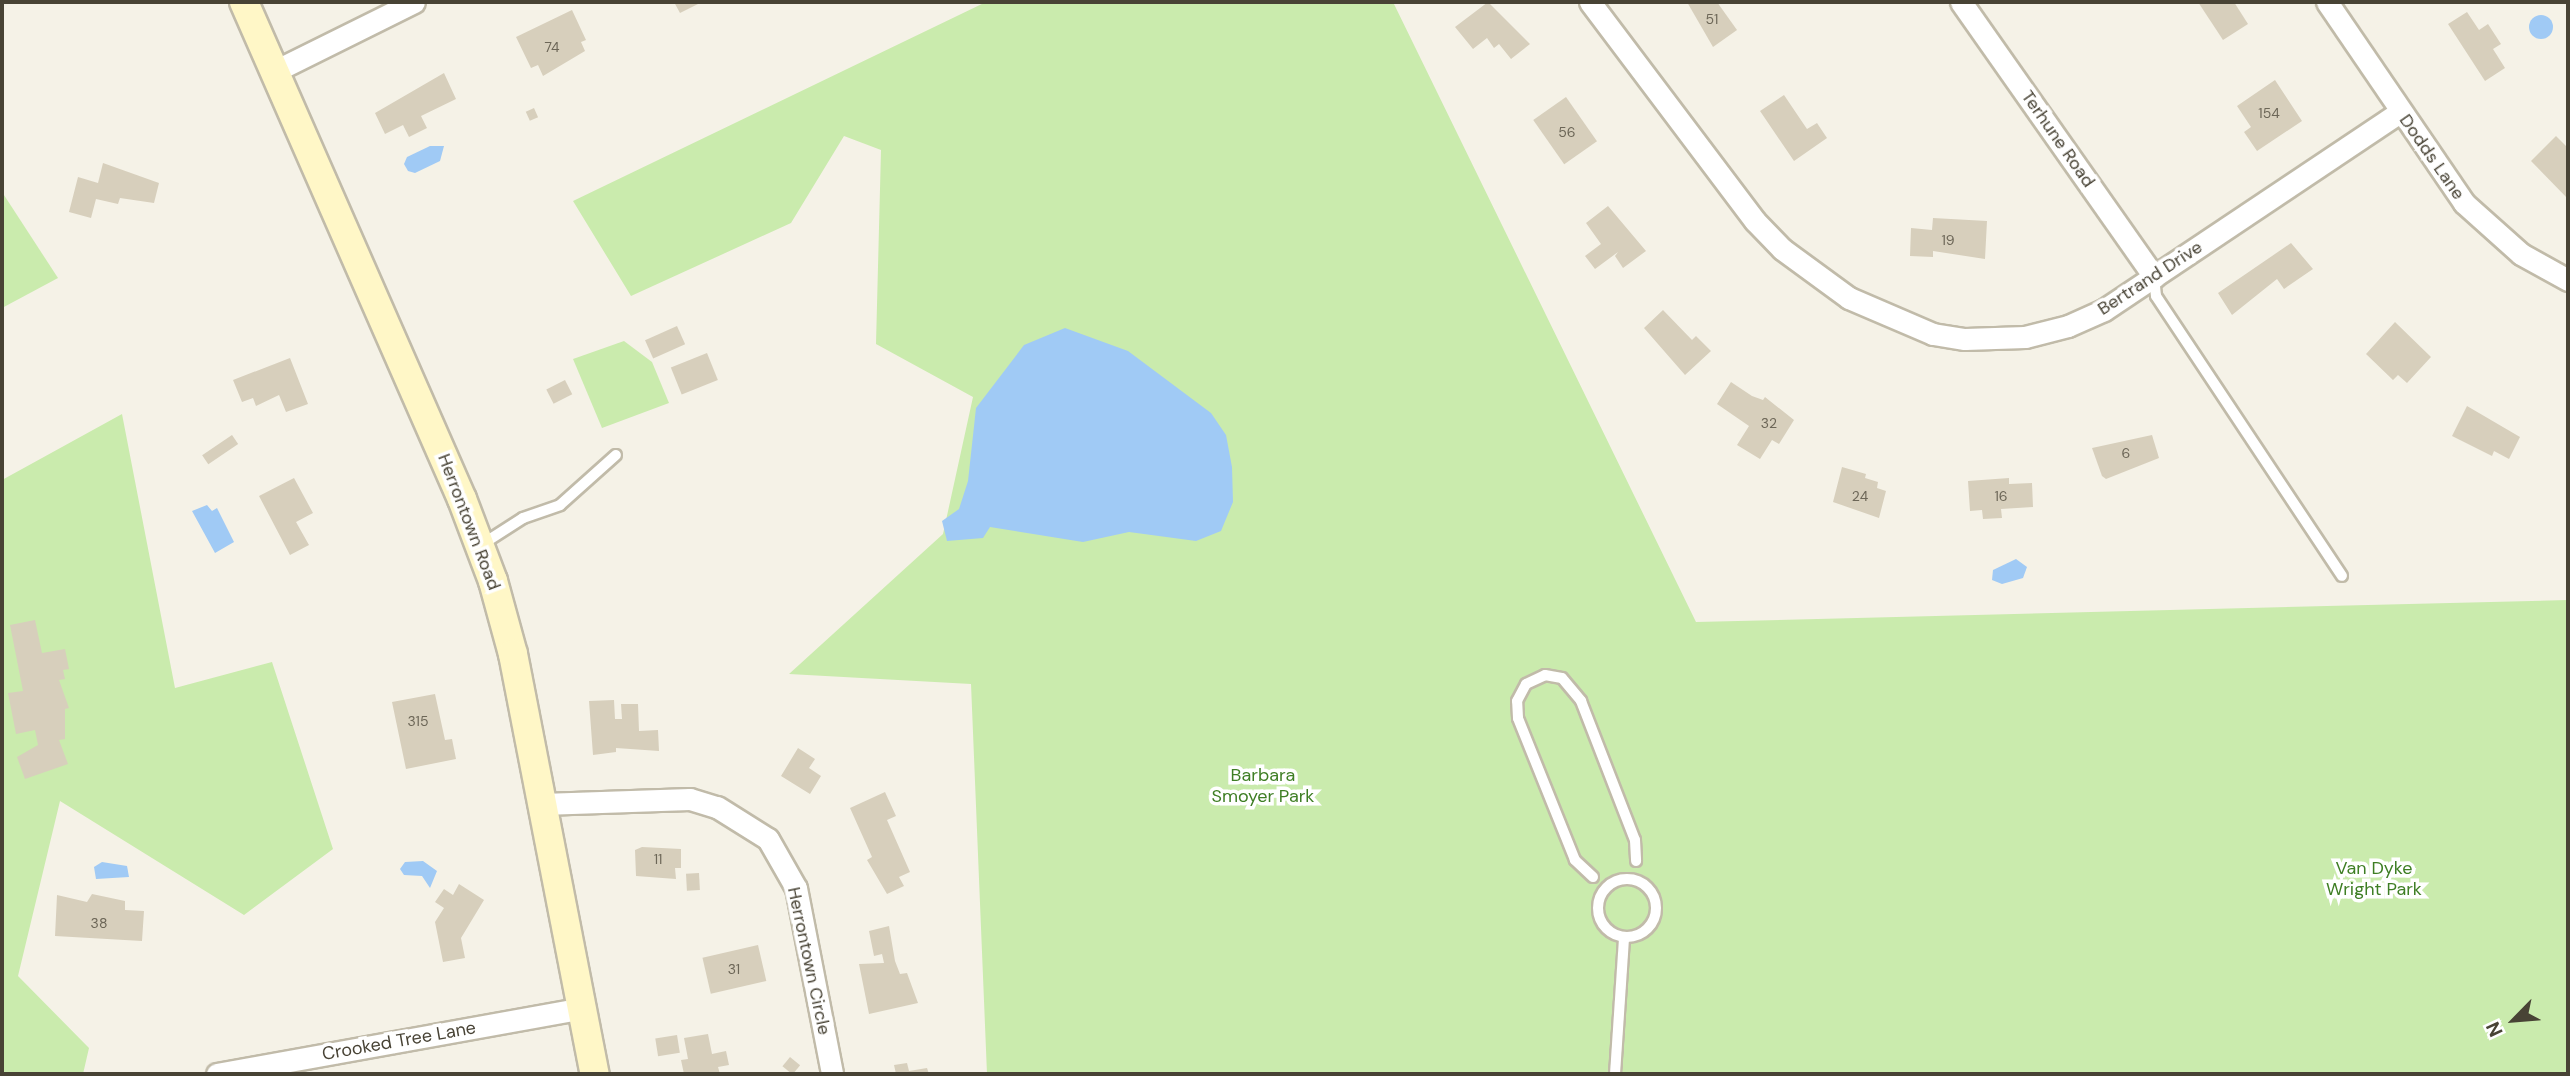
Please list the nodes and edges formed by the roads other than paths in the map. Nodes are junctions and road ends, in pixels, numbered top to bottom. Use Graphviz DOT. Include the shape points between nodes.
graph roads {
  1 [pos="244,2"];
  2 [pos="414,2"];
  3 [pos="1590,2"];
  4 [pos="1961,2"];
  5 [pos="2328,2"];
  6 [pos="275,71"];
  7 [pos="2400,112"];
  8 [pos="2154,277"];
  9 [pos="2568,281"];
  10 [pos="615,455"];
  11 [pos="481,545"];
  12 [pos="2342,576"];
  13 [pos="542,804"];
  14 [pos="1636,861"];
  15 [pos="1592,877"];
  16 [pos="1624,940"];
  17 [pos="582,1009"];
  18 [pos="217,1074"];
  19 [pos="595,1074"];
  20 [pos="832,1074"];
  21 [pos="1615,1074"];
  1 -- 6 [label="street, Herrontown Road"];
  2 -- 6 [label="street"];
  3 -- 8 [label="street, Bertrand Drive" via="1755,221 1817,277 1879,313 1933,334 1965,339 2025,337 2104,310"];
  4 -- 8 [label="street, Terhune Road"];
  5 -- 7 [label="street, Dodds Lane"];
  6 -- 11 [label="street, Herrontown Road"];
  7 -- 8 [label="street, Bertrand Drive"];
  7 -- 9 [label="street, Dodds Lane" via="2464,203 2521,254"];
  8 -- 12 [label="lane" via="2158,298"];
  10 -- 11 [label="lane" via="560,505 523,518"];
  11 -- 13 [label="street, Herrontown Road" via="513,654"];
  13 -- 17 [label="street, Herrontown Road"];
  13 -- 20 [label="street, Herrontown Circle" via="690,799 717,807 768,839 796,888"];
  14 -- 15 [label="lane" via="1635,840 1581,701 1562,678 1545,675 1526,684 1517,701 1518,718 1575,860"];
  16 -- 16 [label="lane" via="1646,931 1657,913 1651,889 1636,878 1619,879 1600,891 1600,922"];
  16 -- 21 [label="lane"];
  17 -- 18 [label="street, Crooked Tree Lane"];
  17 -- 19 [label="street, Herrontown Road"];
}
